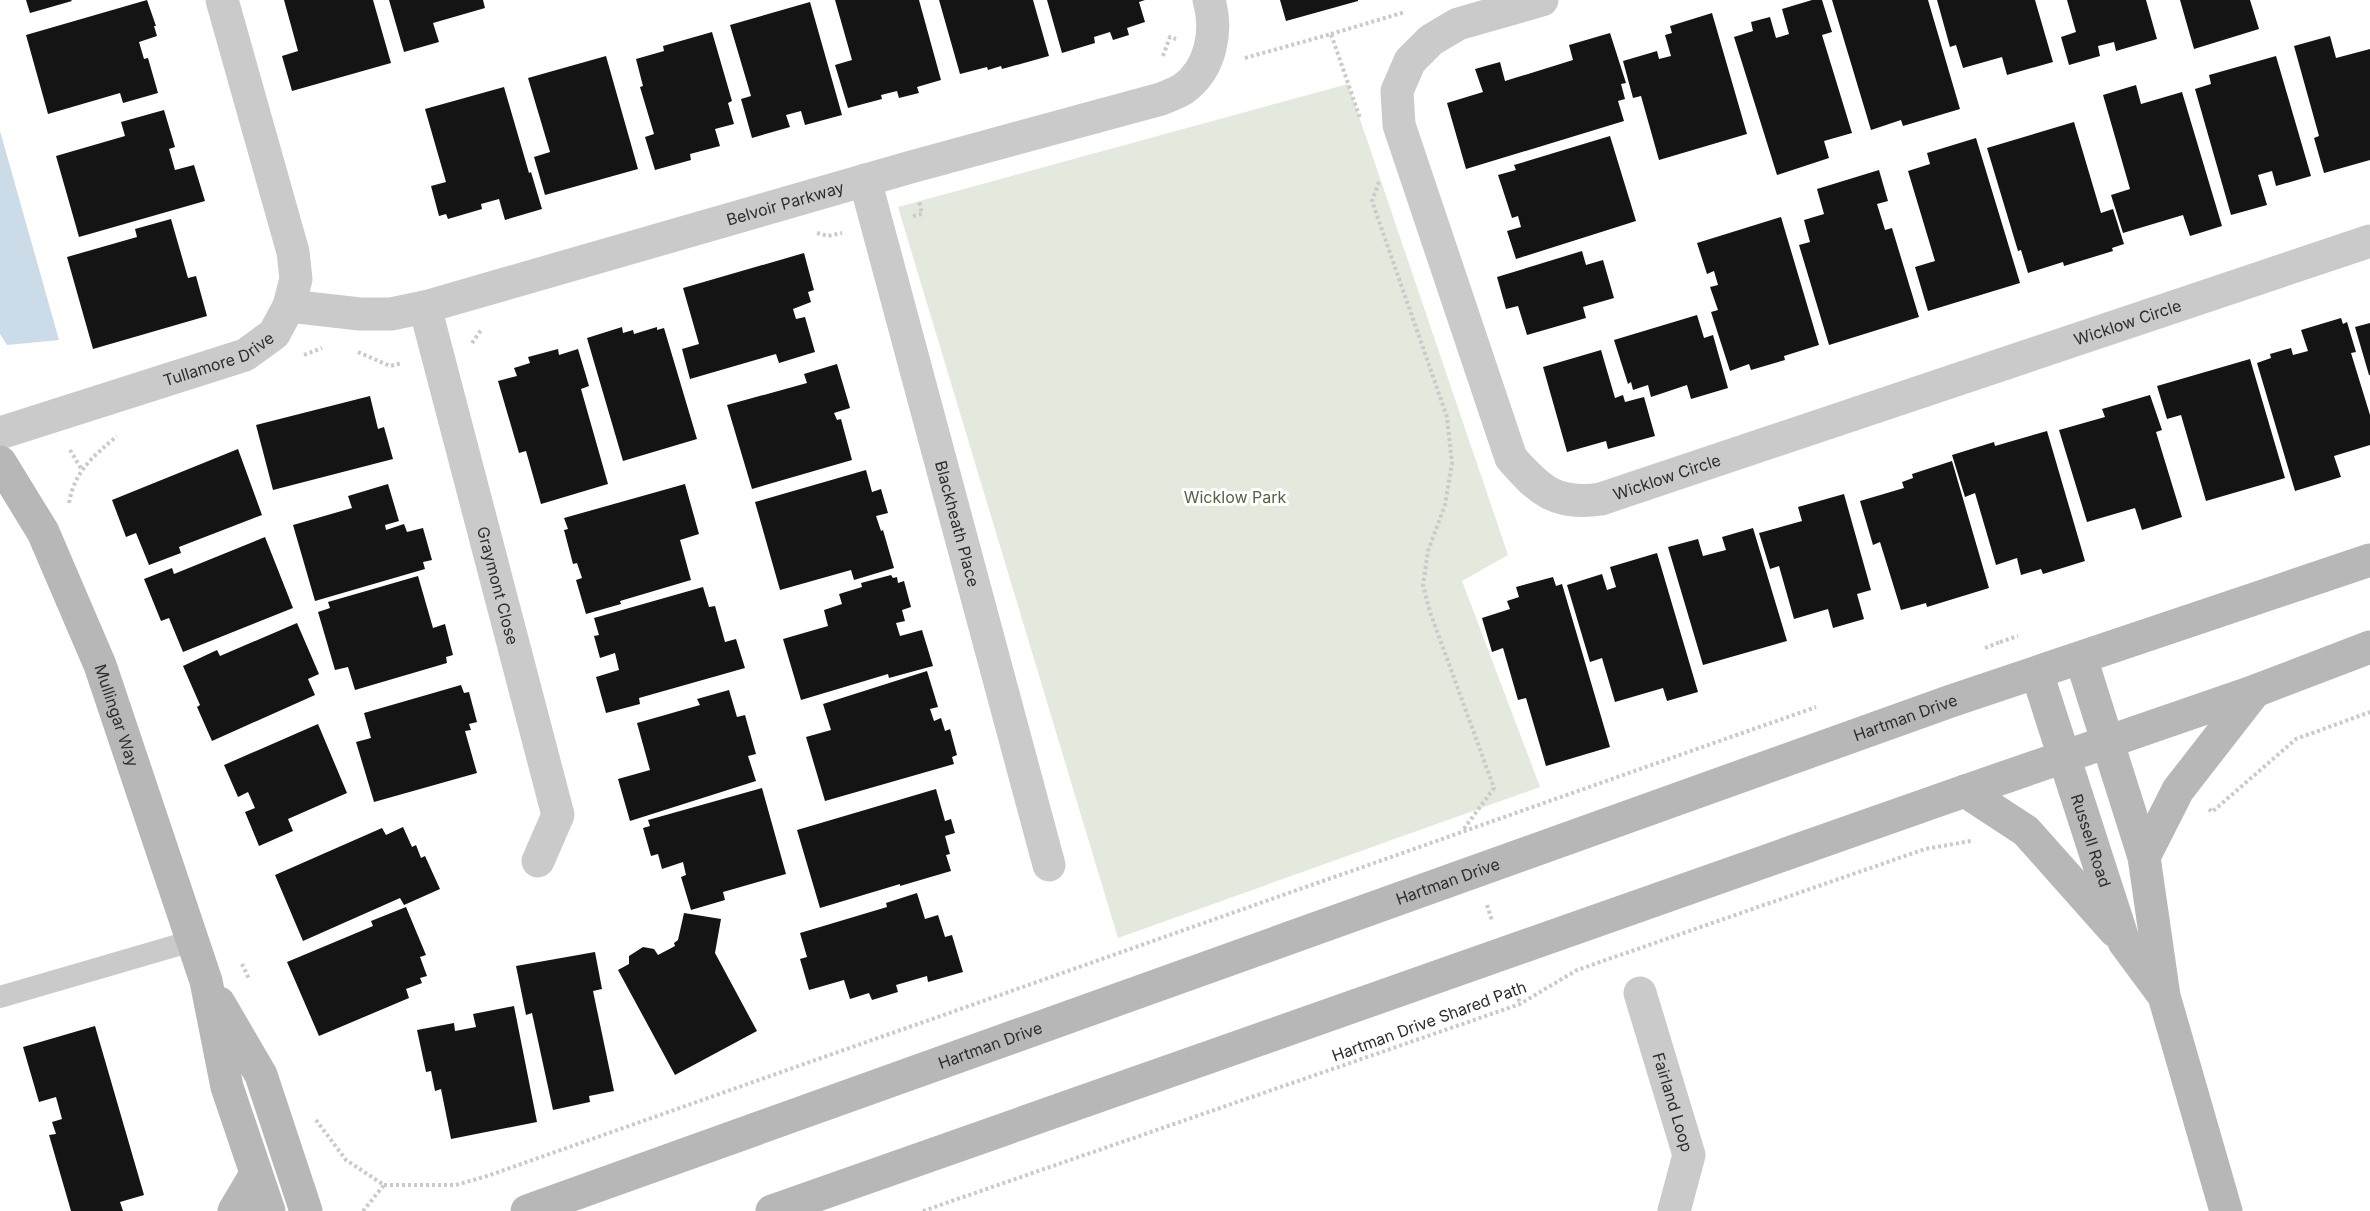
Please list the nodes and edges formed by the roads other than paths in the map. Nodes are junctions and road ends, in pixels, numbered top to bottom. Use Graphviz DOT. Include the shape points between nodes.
graph roads {
  1 [pos="222,0"];
  2 [pos="1209,0"];
  3 [pos="1542,0"];
  4 [pos="865,180"];
  5 [pos="2370,241"];
  6 [pos="289,306"];
  7 [pos="425,307"];
  8 [pos="0,433"];
  9 [pos="0,462"];
  10 [pos="9,493"];
  11 [pos="2370,560"];
  12 [pos="2370,647"];
  13 [pos="2081,658"];
  14 [pos="2037,673"];
  15 [pos="2255,691"];
  16 [pos="2107,742"];
  17 [pos="2065,756"];
  18 [pos="1965,791"];
  19 [pos="2144,857"];
  20 [pos="538,861"];
  21 [pos="1049,865"];
  22 [pos="192,941"];
  23 [pos="2124,942"];
  24 [pos="206,981"];
  25 [pos="1640,993"];
  26 [pos="2164,996"];
  27 [pos="0,997"];
  28 [pos="256,1174"];
  29 [pos="234,1211"];
  30 [pos="269,1211"];
  31 [pos="306,1211"];
  32 [pos="527,1211"];
  33 [pos="772,1211"];
  34 [pos="1674,1211"];
  35 [pos="2226,1211"];
  1 -- 6 [label="street, Tullamore Drive" via="293,252 296,279"];
  2 -- 4 [label="street, Belvoir Parkway" via="1213,37 1209,51 1183,89 1161,99"];
  3 -- 5 [label="street, Wicklow Circle" via="1458,24 1431,40 1410,61 1397,91 1398,125 1511,458 1532,481 1555,496 1579,502 1601,499"];
  4 -- 7 [label="street, Belvoir Parkway"];
  4 -- 21 [label="street, Blackheath Place"];
  6 -- 7 [label="street, Belvoir Parkway" via="360,314 391,314"];
  6 -- 8 [label="street, Tullamore Drive" via="274,334 245,355"];
  7 -- 20 [label="street, Graymont Close" via="558,814"];
  9 -- 10 [label="main road, Mullingar Way"];
  10 -- 22 [label="main road, Mullingar Way" via="43,532 100,665"];
  11 -- 13 [label="main road, Hartman Drive"];
  12 -- 15 [label="main road"];
  13 -- 14 [label="main road, Hartman Drive"];
  13 -- 16 [label="main road, Russell Road"];
  14 -- 17 [label="main road, Russell Road"];
  14 -- 32 [label="main road, Hartman Drive"];
  15 -- 16 [label="main road"];
  15 -- 19 [label="main road" via="2178,790"];
  16 -- 17 [label="main road"];
  16 -- 19 [label="main road, Russell Road"];
  17 -- 18 [label="main road"];
  17 -- 23 [label="main road, Russell Road"];
  18 -- 23 [label="main road" via="2026,831"];
  18 -- 33 [label="main road"];
  19 -- 26 [label="main road, Russell Road"];
  22 -- 24 [label="main road, Mullingar Way"];
  22 -- 27 [label="lane"];
  23 -- 26 [label="main road, Russell Road"];
  24 -- 28 [label="main road, Mullingar Way" via="227,1087"];
  24 -- 31 [label="main road, Mullingar Way" via="261,1075"];
  25 -- 34 [label="street, Fairland Loop" via="1689,1155"];
  26 -- 35 [label="main road, Russell Road"];
  28 -- 29 [label="main road"];
  28 -- 30 [label="main road, Mullingar Way"];
}
